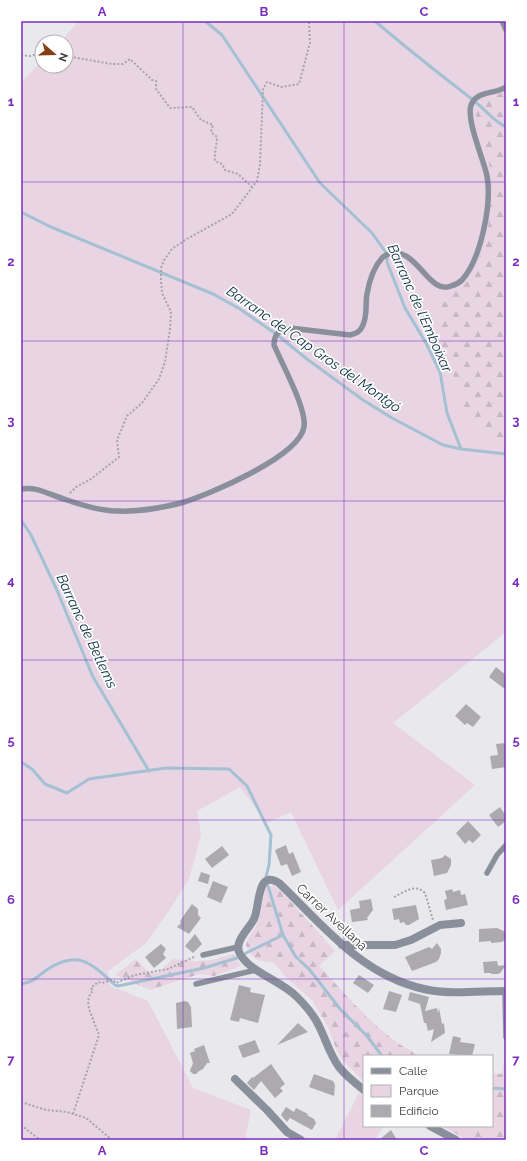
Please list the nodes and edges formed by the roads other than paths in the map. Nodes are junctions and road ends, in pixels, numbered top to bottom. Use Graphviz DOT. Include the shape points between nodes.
graph roads {
  1 [pos="502,21"];
  2 [pos="506,30"];
  3 [pos="506,87"];
  4 [pos="21,489"];
  5 [pos="506,845"];
  6 [pos="487,873"];
  7 [pos="462,923"];
  8 [pos="342,945"];
  9 [pos="238,947"];
  10 [pos="203,955"];
  11 [pos="256,970"];
  12 [pos="196,984"];
  13 [pos="506,991"];
  14 [pos="506,1037"];
  15 [pos="235,1079"];
  16 [pos="363,1089"];
  17 [pos="432,1127"];
  18 [pos="301,1140"];
  19 [pos="456,1140"];
  1 -- 2 [label="lane"];
  3 -- 4 [label="lane" via="478,96 471,104 472,126 487,178 487,207 477,252 460,282 448,288 438,286 404,254 387,254 374,269 367,295 366,313 362,328 357,333 350,335 290,328 276,334 274,346 304,418 304,428 300,437 288,451 213,491 180,503 142,510 116,511 64,499 40,490"];
  5 -- 6 [label="lane"];
  7 -- 8 [label="street" via="440,925 395,945"];
  8 -- 9 [label="street, Carrer Avellana" via="279,883 270,880 262,886 254,919 239,941"];
  8 -- 13 [label="street, Carrer Avellana" via="376,970 393,979 424,989 440,992"];
  9 -- 10 [label="lane"];
  9 -- 11 [label="street" via="238,952"];
  11 -- 12 [label="lane"];
  11 -- 16 [label="street" via="286,987 305,1005 316,1020 339,1067"];
  13 -- 14 [label="lane"];
  15 -- 18 [label="street" via="287,1132"];
  17 -- 19 [label="street"];
}
